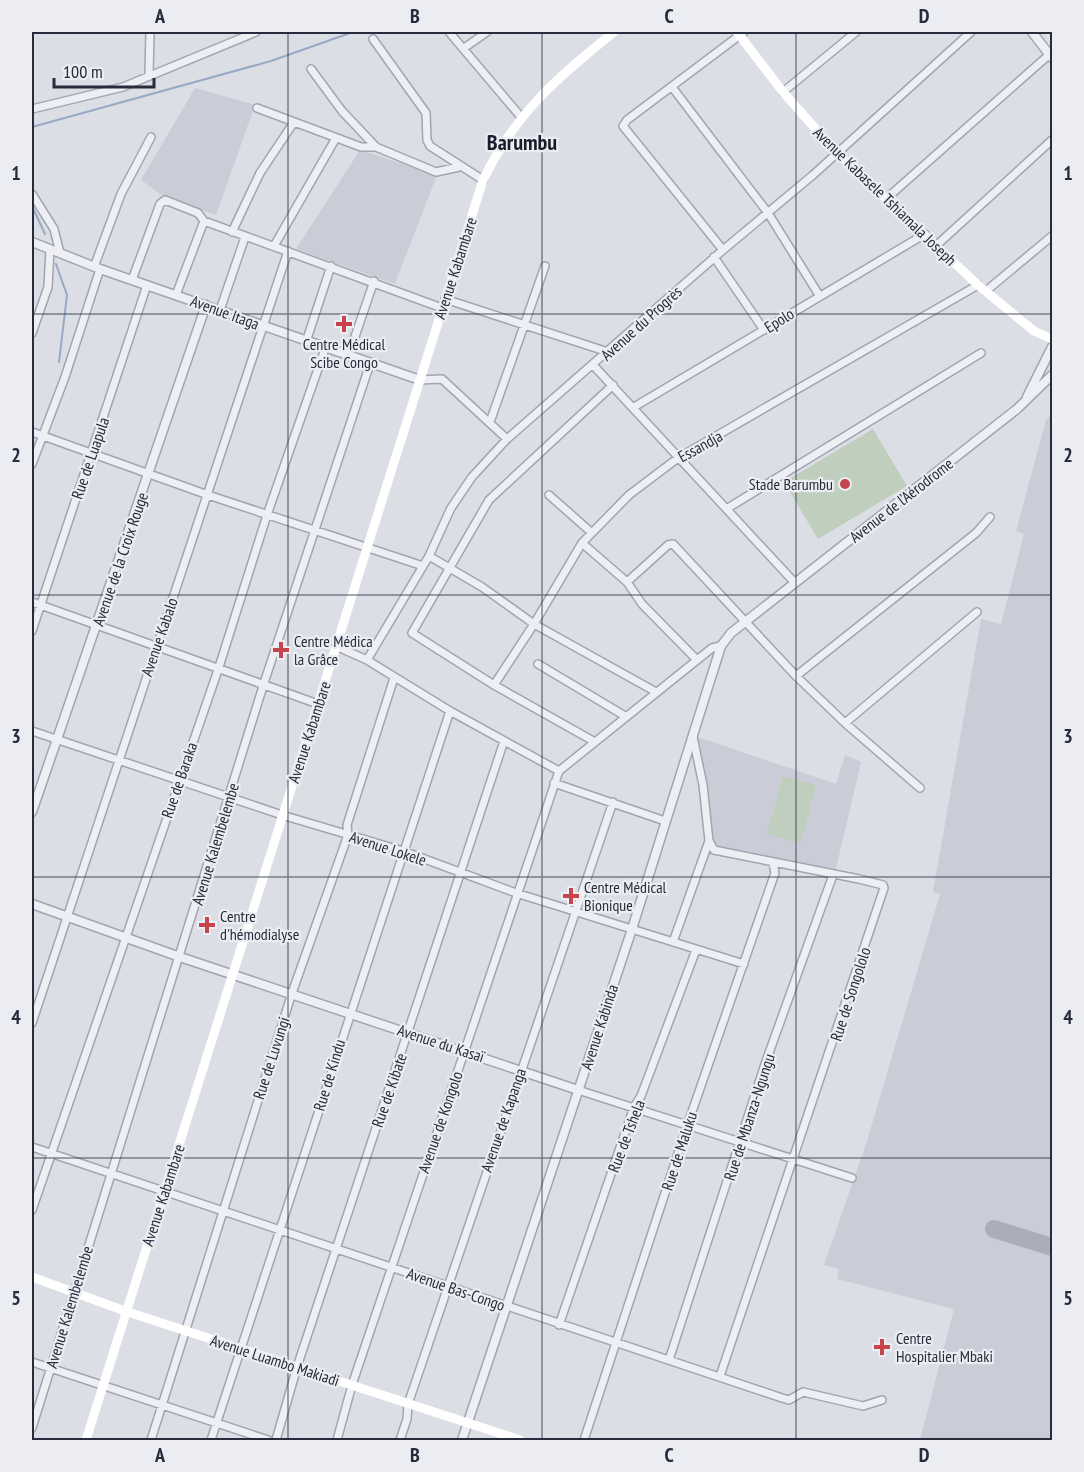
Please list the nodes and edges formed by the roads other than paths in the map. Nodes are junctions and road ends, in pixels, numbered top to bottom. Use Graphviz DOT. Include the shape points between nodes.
graph roads {
  1 [pos="150,32"];
  2 [pos="256,32"];
  3 [pos="449,32"];
  4 [pos="487,32"];
  5 [pos="614,32"];
  6 [pos="856,32"];
  7 [pos="971,32"];
  8 [pos="1032,32"];
  9 [pos="740,33"];
  10 [pos="373,39"];
  11 [pos="464,48"];
  12 [pos="1052,55"];
  13 [pos="310,69"];
  14 [pos="149,75"];
  15 [pos="672,87"];
  16 [pos="783,92"];
  17 [pos="257,108"];
  18 [pos="32,109"];
  19 [pos="521,117"];
  20 [pos="294,122"];
  21 [pos="151,137"];
  22 [pos="336,138"];
  23 [pos="1053,140"];
  24 [pos="376,147"];
  25 [pos="837,153"];
  26 [pos="459,167"];
  27 [pos="483,180"];
  28 [pos="32,194"];
  29 [pos="887,198"];
  30 [pos="768,213"];
  31 [pos="204,221"];
  32 [pos="232,232"];
  33 [pos="925,234"];
  34 [pos="1053,236"];
  35 [pos="245,237"];
  36 [pos="32,242"];
  37 [pos="938,244"];
  38 [pos="274,246"];
  39 [pos="50,249"];
  40 [pos="723,250"];
  41 [pos="288,251"];
  42 [pos="60,253"];
  43 [pos="714,257"];
  44 [pos="331,266"];
  45 [pos="545,266"];
  46 [pos="97,268"];
  47 [pos="132,280"];
  48 [pos="374,281"];
  49 [pos="147,285"];
  50 [pos="982,288"];
  51 [pos="176,295"];
  52 [pos="819,295"];
  53 [pos="443,303"];
  54 [pos="206,305"];
  55 [pos="220,310"];
  56 [pos="264,326"];
  57 [pos="525,326"];
  58 [pos="764,330"];
  59 [pos="32,333"];
  60 [pos="1053,339"];
  61 [pos="306,342"];
  62 [pos="1053,347"];
  63 [pos="325,349"];
  64 [pos="608,352"];
  65 [pos="981,353"];
  66 [pos="348,357"];
  67 [pos="370,364"];
  68 [pos="593,365"];
  69 [pos="1053,375"];
  70 [pos="420,380"];
  71 [pos="613,385"];
  72 [pos="1026,400"];
  73 [pos="634,407"];
  74 [pos="490,422"];
  75 [pos="32,432"];
  76 [pos="41,435"];
  77 [pos="507,439"];
  78 [pos="92,453"];
  79 [pos="678,458"];
  80 [pos="32,464"];
  81 [pos="150,473"];
  82 [pos="208,495"];
  83 [pos="549,495"];
  84 [pos="728,508"];
  85 [pos="267,514"];
  86 [pos="990,516"];
  87 [pos="314,530"];
  88 [pos="592,533"];
  89 [pos="582,543"];
  90 [pos="367,548"];
  91 [pos="429,556"];
  92 [pos="423,566"];
  93 [pos="449,567"];
  94 [pos="627,582"];
  95 [pos="795,583"];
  96 [pos="32,602"];
  97 [pos="40,605"];
  98 [pos="977,612"];
  99 [pos="746,621"];
  100 [pos="534,624"];
  101 [pos="97,625"];
  102 [pos="32,632"];
  103 [pos="156,645"];
  104 [pos="336,646"];
  105 [pos="721,646"];
  106 [pos="367,660"];
  107 [pos="697,660"];
  108 [pos="538,664"];
  109 [pos="219,667"];
  110 [pos="796,676"];
  111 [pos="394,678"];
  112 [pos="264,683"];
  113 [pos="494,685"];
  114 [pos="656,692"];
  115 [pos="318,704"];
  116 [pos="450,711"];
  117 [pos="625,716"];
  118 [pos="844,723"];
  119 [pos="32,731"];
  120 [pos="693,737"];
  121 [pos="57,739"];
  122 [pos="504,741"];
  123 [pos="595,742"];
  124 [pos="119,760"];
  125 [pos="559,771"];
  126 [pos="179,781"];
  127 [pos="554,783"];
  128 [pos="920,788"];
  129 [pos="229,797"];
  130 [pos="612,802"];
  131 [pos="32,812"];
  132 [pos="282,814"];
  133 [pos="666,821"];
  134 [pos="348,835"];
  135 [pos="709,841"];
  136 [pos="403,851"];
  137 [pos="772,863"];
  138 [pos="461,872"];
  139 [pos="833,875"];
  140 [pos="516,893"];
  141 [pos="32,904"];
  142 [pos="575,910"];
  143 [pos="67,916"];
  144 [pos="632,929"];
  145 [pos="124,937"];
  146 [pos="673,942"];
  147 [pos="696,950"];
  148 [pos="180,957"];
  149 [pos="744,964"];
  150 [pos="232,973"];
  151 [pos="292,993"];
  152 [pos="348,1013"];
  153 [pos="32,1023"];
  154 [pos="408,1033"];
  155 [pos="464,1050"];
  156 [pos="520,1070"];
  157 [pos="578,1090"];
  158 [pos="634,1107"];
  159 [pos="687,1126"];
  160 [pos="740,1143"];
  161 [pos="32,1147"];
  162 [pos="52,1153"];
  163 [pos="794,1161"];
  164 [pos="112,1174"];
  165 [pos="852,1179"];
  166 [pos="165,1191"];
  167 [pos="32,1210"];
  168 [pos="223,1211"];
  169 [pos="278,1229"];
  170 [pos="336,1249"];
  171 [pos="391,1268"];
  172 [pos="32,1277"];
  173 [pos="447,1286"];
  174 [pos="73,1292"];
  175 [pos="505,1306"];
  176 [pos="125,1311"];
  177 [pos="560,1325"];
  178 [pos="187,1331"];
  179 [pos="617,1343"];
  180 [pos="240,1348"];
  181 [pos="669,1360"];
  182 [pos="32,1362"];
  183 [pos="297,1367"];
  184 [pos="50,1368"];
  185 [pos="720,1376"];
  186 [pos="352,1385"];
  187 [pos="103,1387"];
  188 [pos="882,1400"];
  189 [pos="408,1404"];
  190 [pos="162,1405"];
  191 [pos="217,1423"];
  192 [pos="467,1424"];
  193 [pos="32,1428"];
  194 [pos="86,1440"];
  195 [pos="151,1440"];
  196 [pos="210,1440"];
  197 [pos="268,1440"];
  198 [pos="276,1440"];
  199 [pos="337,1440"];
  200 [pos="400,1440"];
  201 [pos="462,1440"];
  202 [pos="520,1440"];
  203 [pos="584,1440"];
  1 -- 14 [label="street"];
  2 -- 14 [label="street"];
  3 -- 11 [label="street"];
  4 -- 11 [label="street"];
  5 -- 19 [label="main road, Avenue Kabambare" via="556,78"];
  6 -- 16 [label="street"];
  7 -- 25 [label="street, Avenue du Progrès"];
  8 -- 12 [label="street"];
  9 -- 15 [label="street"];
  9 -- 16 [label="main road, Avenue Kabasele Tshiamala Joseph"];
  10 -- 26 [label="street" via="426,113 430,146"];
  11 -- 19 [label="street"];
  12 -- 29 [label="street"];
  13 -- 24 [label="street"];
  14 -- 18 [label="street" via="123,87"];
  15 -- 30 [label="street"];
  15 -- 40 [label="street" via="627,120 624,128"];
  16 -- 25 [label="main road, Avenue Kabasele Tshiamala Joseph"];
  17 -- 20 [label="street"];
  19 -- 27 [label="main road, Avenue Kabambare"];
  20 -- 22 [label="street"];
  20 -- 32 [label="street" via="260,173"];
  21 -- 46 [label="street" via="121,194"];
  22 -- 24 [label="street" via="361,147"];
  22 -- 38 [label="street"];
  23 -- 37 [label="street"];
  24 -- 26 [label="street" via="436,172"];
  25 -- 29 [label="main road, Avenue Kabasele Tshiamala Joseph"];
  25 -- 30 [label="street, Avenue du Progrès"];
  26 -- 27 [label="street"];
  27 -- 53 [label="main road, Avenue Kabambare"];
  28 -- 42 [label="street" via="54,229"];
  29 -- 33 [label="main road, Avenue Kabasele Tshiamala Joseph"];
  30 -- 40 [label="street, Avenue du Progrès"];
  30 -- 52 [label="street"];
  31 -- 32 [label="street"];
  31 -- 47 [label="street" via="198,213 162,201"];
  31 -- 51 [label="street"];
  32 -- 35 [label="street"];
  33 -- 37 [label="main road, Avenue Kabasele Tshiamala Joseph"];
  33 -- 52 [label="street, Epolo"];
  34 -- 50 [label="street, Essandja"];
  35 -- 38 [label="street"];
  35 -- 55 [label="street"];
  36 -- 39 [label="street, Avenue Itaga"];
  37 -- 50 [label="main road, Avenue Kabasele Tshiamala Joseph"];
  38 -- 41 [label="street"];
  39 -- 42 [label="street, Avenue Itaga"];
  39 -- 59 [label="street" via="48,287"];
  40 -- 43 [label="street, Avenue du Progrès"];
  41 -- 44 [label="street"];
  41 -- 56 [label="street, Avenue Kabalo"];
  42 -- 46 [label="street, Avenue Itaga"];
  43 -- 58 [label="street"];
  43 -- 64 [label="street, Avenue du Progrès"];
  44 -- 48 [label="street"];
  44 -- 61 [label="street"];
  45 -- 57 [label="street"];
  46 -- 47 [label="street, Avenue Itaga"];
  46 -- 76 [label="street" via="65,378"];
  47 -- 49 [label="street, Avenue Itaga"];
  48 -- 53 [label="street"];
  48 -- 66 [label="street"];
  49 -- 51 [label="street, Avenue Itaga"];
  49 -- 78 [label="street, Rue de Luapula"];
  50 -- 60 [label="main road, Avenue Kabasele Tshiamala Joseph" via="1034,331"];
  50 -- 79 [label="street, Essandja"];
  51 -- 54 [label="street, Avenue Itaga"];
  52 -- 58 [label="street, Epolo"];
  53 -- 57 [label="street"];
  53 -- 70 [label="main road, Avenue Kabambare"];
  54 -- 55 [label="street, Avenue Itaga"];
  54 -- 81 [label="street, Avenue de la Croix Rouge"];
  55 -- 56 [label="street, Avenue Itaga"];
  56 -- 61 [label="street, Avenue Itaga"];
  56 -- 82 [label="street, Avenue Kabalo"];
  57 -- 64 [label="street"];
  57 -- 74 [label="street"];
  58 -- 73 [label="street, Epolo"];
  61 -- 63 [label="street, Avenue Itaga"];
  62 -- 72 [label="street"];
  63 -- 66 [label="street, Avenue Itaga"];
  63 -- 85 [label="street, Rue de Baraka"];
  64 -- 68 [label="street, Avenue du Progrès"];
  65 -- 84 [label="street"];
  66 -- 67 [label="street, Avenue Itaga"];
  67 -- 70 [label="street, Avenue Itaga"];
  67 -- 87 [label="street, Avenue Kalembelembe"];
  68 -- 71 [label="street"];
  68 -- 77 [label="street, Avenue du Progrès"];
  69 -- 72 [label="street, Avenue de l’Aérodrome"];
  70 -- 74 [label="street" via="442,379"];
  70 -- 90 [label="main road, Avenue Kabambare"];
  71 -- 73 [label="street"];
  71 -- 93 [label="street" via="497,491"];
  72 -- 95 [label="street, Avenue de l’Aérodrome"];
  73 -- 79 [label="street"];
  74 -- 77 [label="street"];
  75 -- 76 [label="street"];
  76 -- 78 [label="street"];
  76 -- 80 [label="street"];
  77 -- 91 [label="street, Avenue du Progrès" via="450,508"];
  78 -- 81 [label="street"];
  78 -- 97 [label="street, Rue de Luapula"];
  79 -- 84 [label="street"];
  79 -- 88 [label="street, Essandja" via="629,495"];
  81 -- 82 [label="street"];
  81 -- 101 [label="street, Avenue de la Croix Rouge"];
  82 -- 85 [label="street"];
  82 -- 103 [label="street, Avenue Kabalo"];
  83 -- 88 [label="street"];
  84 -- 95 [label="street"];
  85 -- 87 [label="street"];
  85 -- 109 [label="street, Rue de Baraka"];
  86 -- 110 [label="street" via="976,533"];
  87 -- 90 [label="street"];
  87 -- 112 [label="street, Avenue Kalembelembe"];
  88 -- 89 [label="street, Essandja"];
  89 -- 94 [label="street"];
  89 -- 100 [label="street, Essandja"];
  90 -- 92 [label="street"];
  90 -- 104 [label="main road, Avenue Kabambare"];
  91 -- 92 [label="street, Avenue du Progrès"];
  91 -- 93 [label="street"];
  92 -- 106 [label="street, Avenue du Progrès"];
  93 -- 100 [label="street"];
  93 -- 113 [label="street" via="419,618 414,635"];
  94 -- 99 [label="street" via="673,544"];
  94 -- 107 [label="street" via="642,604"];
  95 -- 99 [label="street, Avenue de l’Aérodrome"];
  96 -- 97 [label="street"];
  97 -- 101 [label="street"];
  97 -- 102 [label="street, Rue de Luapula"];
  98 -- 118 [label="street"];
  99 -- 105 [label="street, Avenue Kabinda"];
  99 -- 110 [label="street"];
  100 -- 113 [label="street, Essandja"];
  100 -- 114 [label="street"];
  101 -- 103 [label="street"];
  101 -- 121 [label="street, Avenue de la Croix Rouge"];
  103 -- 109 [label="street"];
  103 -- 124 [label="street, Avenue Kabalo"];
  104 -- 106 [label="street"];
  104 -- 115 [label="main road, Avenue Kabambare"];
  105 -- 107 [label="street"];
  105 -- 120 [label="street, Avenue Kabinda"];
  106 -- 111 [label="street"];
  107 -- 114 [label="street"];
  108 -- 117 [label="street"];
  109 -- 112 [label="street"];
  109 -- 126 [label="street, Rue de Baraka"];
  110 -- 118 [label="street"];
  111 -- 116 [label="street"];
  111 -- 134 [label="street, Rue de Luvungi" via="347,825"];
  112 -- 115 [label="street"];
  112 -- 129 [label="street, Avenue Kalembelembe"];
  113 -- 123 [label="street"];
  114 -- 117 [label="street"];
  115 -- 132 [label="main road, Avenue Kabambare"];
  116 -- 122 [label="street"];
  116 -- 136 [label="street, Rue de Kindu"];
  117 -- 123 [label="street"];
  118 -- 128 [label="street"];
  119 -- 121 [label="street, Avenue Lokele"];
  120 -- 133 [label="street, Avenue Kabinda"];
  120 -- 135 [label="street"];
  121 -- 124 [label="street, Avenue Lokele"];
  121 -- 131 [label="street, Avenue de la Croix Rouge"];
  122 -- 125 [label="street"];
  122 -- 138 [label="street, Rue de Kibate"];
  123 -- 125 [label="street"];
  124 -- 126 [label="street, Avenue Lokele"];
  124 -- 143 [label="street, Avenue Kabalo"];
  125 -- 127 [label="street, Avenue de Kongolo"];
  126 -- 129 [label="street, Avenue Lokele"];
  126 -- 145 [label="street, Rue de Baraka"];
  127 -- 130 [label="street"];
  127 -- 140 [label="street, Avenue de Kongolo"];
  129 -- 132 [label="street, Avenue Lokele"];
  129 -- 148 [label="street, Avenue Kalembelembe"];
  130 -- 133 [label="street"];
  130 -- 142 [label="street, Avenue de Kapanga"];
  132 -- 134 [label="street, Avenue Lokele"];
  132 -- 150 [label="main road, Avenue Kabambare"];
  133 -- 144 [label="street, Avenue Kabinda"];
  134 -- 136 [label="street, Avenue Lokele"];
  134 -- 151 [label="street, Rue de Luvungi"];
  135 -- 137 [label="street, Rue de Songololo" via="720,853"];
  135 -- 146 [label="street"];
  136 -- 138 [label="street, Avenue Lokele"];
  136 -- 152 [label="street, Rue de Kindu"];
  137 -- 139 [label="street, Rue de Songololo"];
  137 -- 149 [label="street, Rue de Maluku" via="775,873"];
  138 -- 140 [label="street, Avenue Lokele"];
  138 -- 154 [label="street, Rue de Kibate"];
  139 -- 160 [label="street, Rue de Mbanza-Ngungu"];
  139 -- 163 [label="street, Rue de Songololo" via="884,888"];
  140 -- 142 [label="street, Avenue Lokele"];
  140 -- 155 [label="street, Avenue de Kongolo"];
  141 -- 143 [label="street, Avenue du Kasaï"];
  142 -- 144 [label="street, Avenue Lokele"];
  142 -- 156 [label="street, Avenue de Kapanga"];
  143 -- 145 [label="street, Avenue du Kasaï"];
  143 -- 153 [label="street, Avenue Kabalo"];
  144 -- 146 [label="street, Avenue Lokele"];
  144 -- 157 [label="street, Avenue Kabinda"];
  145 -- 148 [label="street, Avenue du Kasaï"];
  145 -- 162 [label="street, Rue de Baraka"];
  146 -- 147 [label="street, Avenue Lokele"];
  147 -- 149 [label="street, Avenue Lokele"];
  147 -- 158 [label="street, Rue de Tshela"];
  148 -- 150 [label="street, Avenue du Kasaï"];
  148 -- 164 [label="street, Avenue Kalembelembe"];
  149 -- 159 [label="street, Rue de Maluku"];
  150 -- 151 [label="street, Avenue du Kasaï"];
  150 -- 166 [label="main road, Avenue Kabambare"];
  151 -- 152 [label="street, Avenue du Kasaï"];
  151 -- 168 [label="street, Rue de Luvungi"];
  152 -- 154 [label="street, Avenue du Kasaï"];
  152 -- 169 [label="street, Rue de Kindu"];
  154 -- 155 [label="street, Avenue du Kasaï"];
  154 -- 170 [label="street, Rue de Kibate"];
  155 -- 156 [label="street, Avenue du Kasaï"];
  155 -- 171 [label="street, Avenue de Kongolo"];
  156 -- 157 [label="street, Avenue du Kasaï"];
  156 -- 173 [label="street, Avenue de Kapanga"];
  157 -- 158 [label="street, Avenue du Kasaï"];
  157 -- 175 [label="street, Avenue Kabinda"];
  158 -- 159 [label="street, Avenue du Kasaï"];
  158 -- 177 [label="street, Rue de Tshela"];
  159 -- 160 [label="street, Avenue du Kasaï"];
  159 -- 179 [label="street, Rue de Maluku"];
  160 -- 163 [label="street, Avenue du Kasaï"];
  160 -- 181 [label="street, Rue de Mbanza-Ngungu"];
  161 -- 162 [label="street, Avenue Bas-Congo"];
  162 -- 164 [label="street, Avenue Bas-Congo"];
  162 -- 167 [label="street, Rue de Baraka"];
  163 -- 165 [label="street, Avenue du Kasaï"];
  163 -- 185 [label="street, Rue de Songololo"];
  164 -- 166 [label="street, Avenue Bas-Congo"];
  164 -- 174 [label="street, Avenue Kalembelembe"];
  166 -- 168 [label="street, Avenue Bas-Congo"];
  166 -- 176 [label="main road, Avenue Kabambare"];
  168 -- 169 [label="street, Avenue Bas-Congo"];
  168 -- 178 [label="street, Rue de Luvungi"];
  169 -- 170 [label="street, Avenue Bas-Congo"];
  169 -- 180 [label="street, Rue de Kindu"];
  170 -- 171 [label="street, Avenue Bas-Congo"];
  170 -- 183 [label="street, Rue de Kibate"];
  171 -- 173 [label="street, Avenue Bas-Congo"];
  171 -- 186 [label="street, Avenue de Kongolo"];
  172 -- 174 [label="main road, Avenue Luambo Makiadi"];
  173 -- 175 [label="street, Avenue Bas-Congo"];
  173 -- 189 [label="street, Avenue de Kapanga"];
  174 -- 176 [label="main road, Avenue Luambo Makiadi"];
  174 -- 184 [label="street, Avenue Kalembelembe"];
  175 -- 177 [label="street, Avenue Bas-Congo"];
  175 -- 192 [label="street, Avenue Kabinda"];
  176 -- 178 [label="main road, Avenue Luambo Makiadi"];
  176 -- 187 [label="main road, Avenue Kabambare"];
  177 -- 179 [label="street, Avenue Bas-Congo"];
  178 -- 180 [label="main road, Avenue Luambo Makiadi"];
  178 -- 190 [label="street, Rue de Luvungi"];
  179 -- 181 [label="street, Avenue Bas-Congo"];
  179 -- 203 [label="street, Rue de Maluku"];
  180 -- 183 [label="main road, Avenue Luambo Makiadi"];
  180 -- 191 [label="street, Rue de Kindu"];
  181 -- 185 [label="street, Avenue Bas-Congo"];
  182 -- 184 [label="street"];
  183 -- 186 [label="main road, Avenue Luambo Makiadi"];
  183 -- 198 [label="street, Rue de Kibate"];
  184 -- 187 [label="street"];
  184 -- 193 [label="street, Avenue Kalembelembe"];
  185 -- 188 [label="street, Avenue Bas-Congo" via="789,1400 803,1392 863,1406"];
  186 -- 189 [label="main road, Avenue Luambo Makiadi"];
  186 -- 199 [label="street, Avenue de Kongolo"];
  187 -- 190 [label="street"];
  187 -- 194 [label="main road, Avenue Kabambare"];
  189 -- 192 [label="main road, Avenue Luambo Makiadi"];
  189 -- 200 [label="street, Avenue de Kapanga"];
  190 -- 191 [label="street"];
  190 -- 195 [label="street, Rue de Luvungi"];
  191 -- 196 [label="street, Rue de Kindu"];
  191 -- 197 [label="street"];
  192 -- 201 [label="street, Avenue Kabinda"];
  192 -- 202 [label="main road, Avenue Luambo Makiadi"];
}
